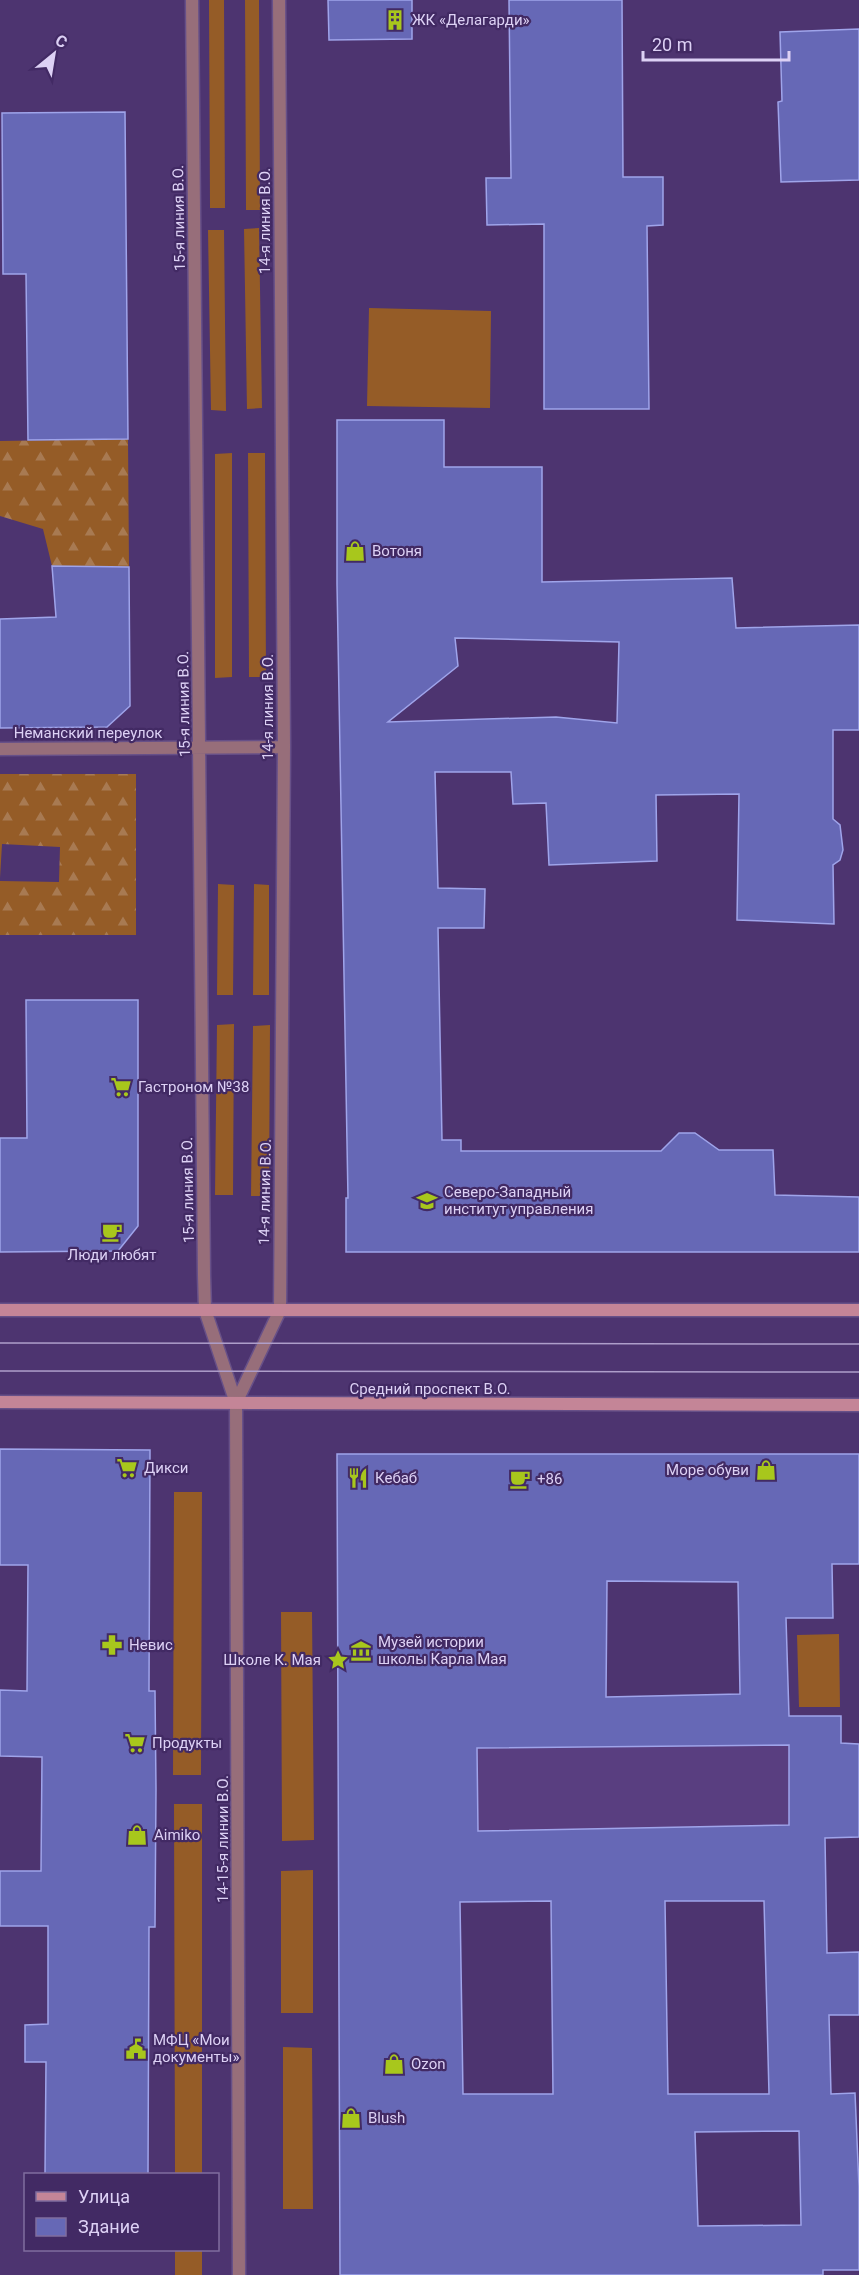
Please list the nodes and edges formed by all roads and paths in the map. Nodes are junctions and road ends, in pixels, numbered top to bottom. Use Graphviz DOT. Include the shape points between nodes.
graph roads {
  1 [pos="192,0"];
  2 [pos="279,0"];
  3 [pos="284,747"];
  4 [pos="199,748"];
  5 [pos="0,749"];
  6 [pos="0,1310"];
  7 [pos="205,1310"];
  8 [pos="280,1310"];
  9 [pos="859,1310"];
  10 [pos="0,1402"];
  11 [pos="236,1403"];
  12 [pos="859,1405"];
  13 [pos="239,2275"];
  1 -- 4 [label="street, 15-я линия В.О."];
  2 -- 3 [label="street, 14-я линия В.О."];
  3 -- 4 [label="street, Неманский переулок"];
  3 -- 8 [label="street, 14-я линия В.О."];
  4 -- 5 [label="street, Неманский переулок"];
  4 -- 7 [label="street, 15-я линия В.О."];
  6 -- 7 [label="main road"];
  7 -- 8 [label="main road"];
  7 -- 11 [label="street, 15-я линия В.О."];
  8 -- 9 [label="main road"];
  8 -- 11 [label="street, 14-я линия В.О."];
  10 -- 11 [label="main road, Средний проспект В.О."];
  11 -- 12 [label="main road, Средний проспект В.О."];
  11 -- 13 [label="street, 14-15-я линии В.О."];
}
